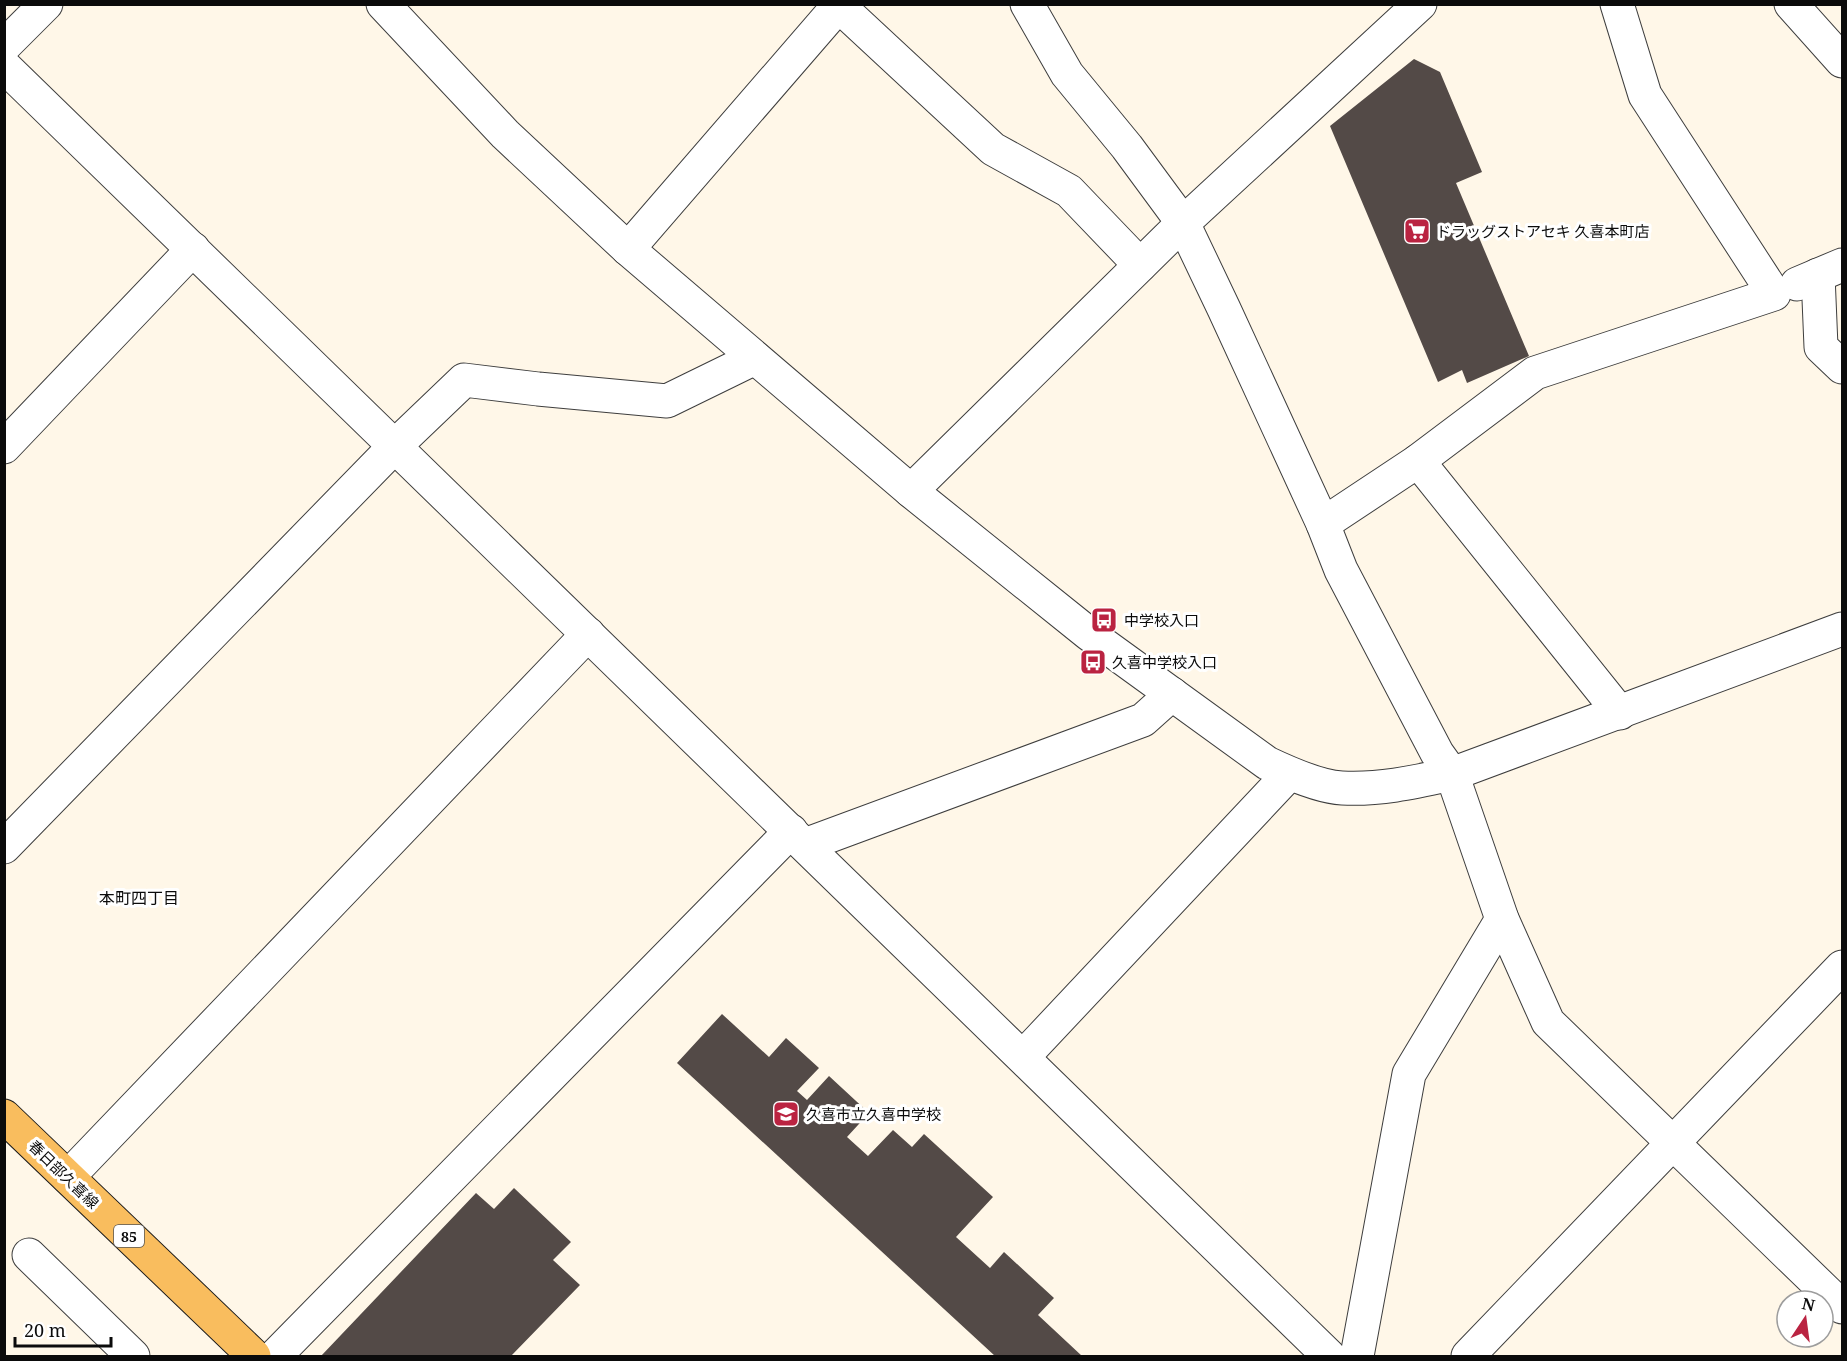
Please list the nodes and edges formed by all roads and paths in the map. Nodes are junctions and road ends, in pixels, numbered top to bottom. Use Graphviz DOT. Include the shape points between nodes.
graph roads {
  1 [pos="46,4"];
  2 [pos="383,4"];
  3 [pos="1027,4"];
  4 [pos="1420,4"];
  5 [pos="1617,4"];
  6 [pos="1791,4"];
  7 [pos="839,5"];
  8 [pos="4,46"];
  9 [pos="1842,61"];
  10 [pos="4,66"];
  11 [pos="1183,223"];
  12 [pos="193,249"];
  13 [pos="628,249"];
  14 [pos="1140,264"];
  15 [pos="1830,270"];
  16 [pos="1774,294"];
  17 [pos="755,358"];
  18 [pos="1842,367"];
  19 [pos="395,446"];
  20 [pos="4,447"];
  21 [pos="1418,461"];
  22 [pos="910,491"];
  23 [pos="1323,524"];
  24 [pos="1842,629"];
  25 [pos="588,634"];
  26 [pos="1172,694"];
  27 [pos="1620,713"];
  28 [pos="1289,774"];
  29 [pos="1452,774"];
  30 [pos="798,838"];
  31 [pos="4,847"];
  32 [pos="1502,919"];
  33 [pos="1842,967"];
  34 [pos="1023,1057"];
  35 [pos="4,1116"];
  36 [pos="1673,1144"];
  37 [pos="68,1177"];
  38 [pos="29,1255"];
  39 [pos="1842,1306"];
  40 [pos="133,1356"];
  41 [pos="254,1356"];
  42 [pos="275,1356"];
  43 [pos="1329,1356"];
  44 [pos="1357,1356"];
  45 [pos="1468,1356"];
  1 -- 8 [label="street"];
  2 -- 13 [label="street" via="505,134"];
  3 -- 11 [label="street" via="1066,74"];
  4 -- 11 [label="street"];
  5 -- 16 [label="street" via="1645,95"];
  6 -- 9 [label="street"];
  7 -- 13 [label="street"];
  7 -- 14 [label="street" via="993,149 1069,191"];
  10 -- 12 [label="street"];
  11 -- 14 [label="street"];
  11 -- 23 [label="street"];
  12 -- 19 [label="street"];
  12 -- 20 [label="street"];
  13 -- 17 [label="street"];
  14 -- 22 [label="street"];
  15 -- 16 [label="street"];
  15 -- 18 [label="street" via="1821,347"];
  16 -- 21 [label="street" via="1535,373"];
  17 -- 19 [label="street" via="667,400 464,380"];
  17 -- 22 [label="street"];
  19 -- 25 [label="street"];
  19 -- 31 [label="street"];
  21 -- 23 [label="street"];
  21 -- 27 [label="street"];
  22 -- 26 [label="street" via="1089,634"];
  23 -- 29 [label="street" via="1341,570 1437,753"];
  24 -- 27 [label="street"];
  25 -- 30 [label="street"];
  25 -- 37 [label="street"];
  26 -- 28 [label="street"];
  26 -- 30 [label="street" via="1143,720"];
  27 -- 29 [label="street"];
  28 -- 29 [label="street" via="1340,788 1387,787"];
  28 -- 34 [label="street"];
  29 -- 32 [label="street"];
  30 -- 34 [label="street"];
  30 -- 42 [label="street"];
  32 -- 36 [label="street" via="1548,1022"];
  32 -- 44 [label="street" via="1409,1074"];
  33 -- 36 [label="street"];
  34 -- 43 [label="street"];
  35 -- 37 [label="main road, 春日部久喜線 / 85"];
  36 -- 39 [label="street"];
  36 -- 45 [label="street"];
  37 -- 41 [label="main road, 春日部久喜線 / 85"];
  38 -- 40 [label="street"];
}
